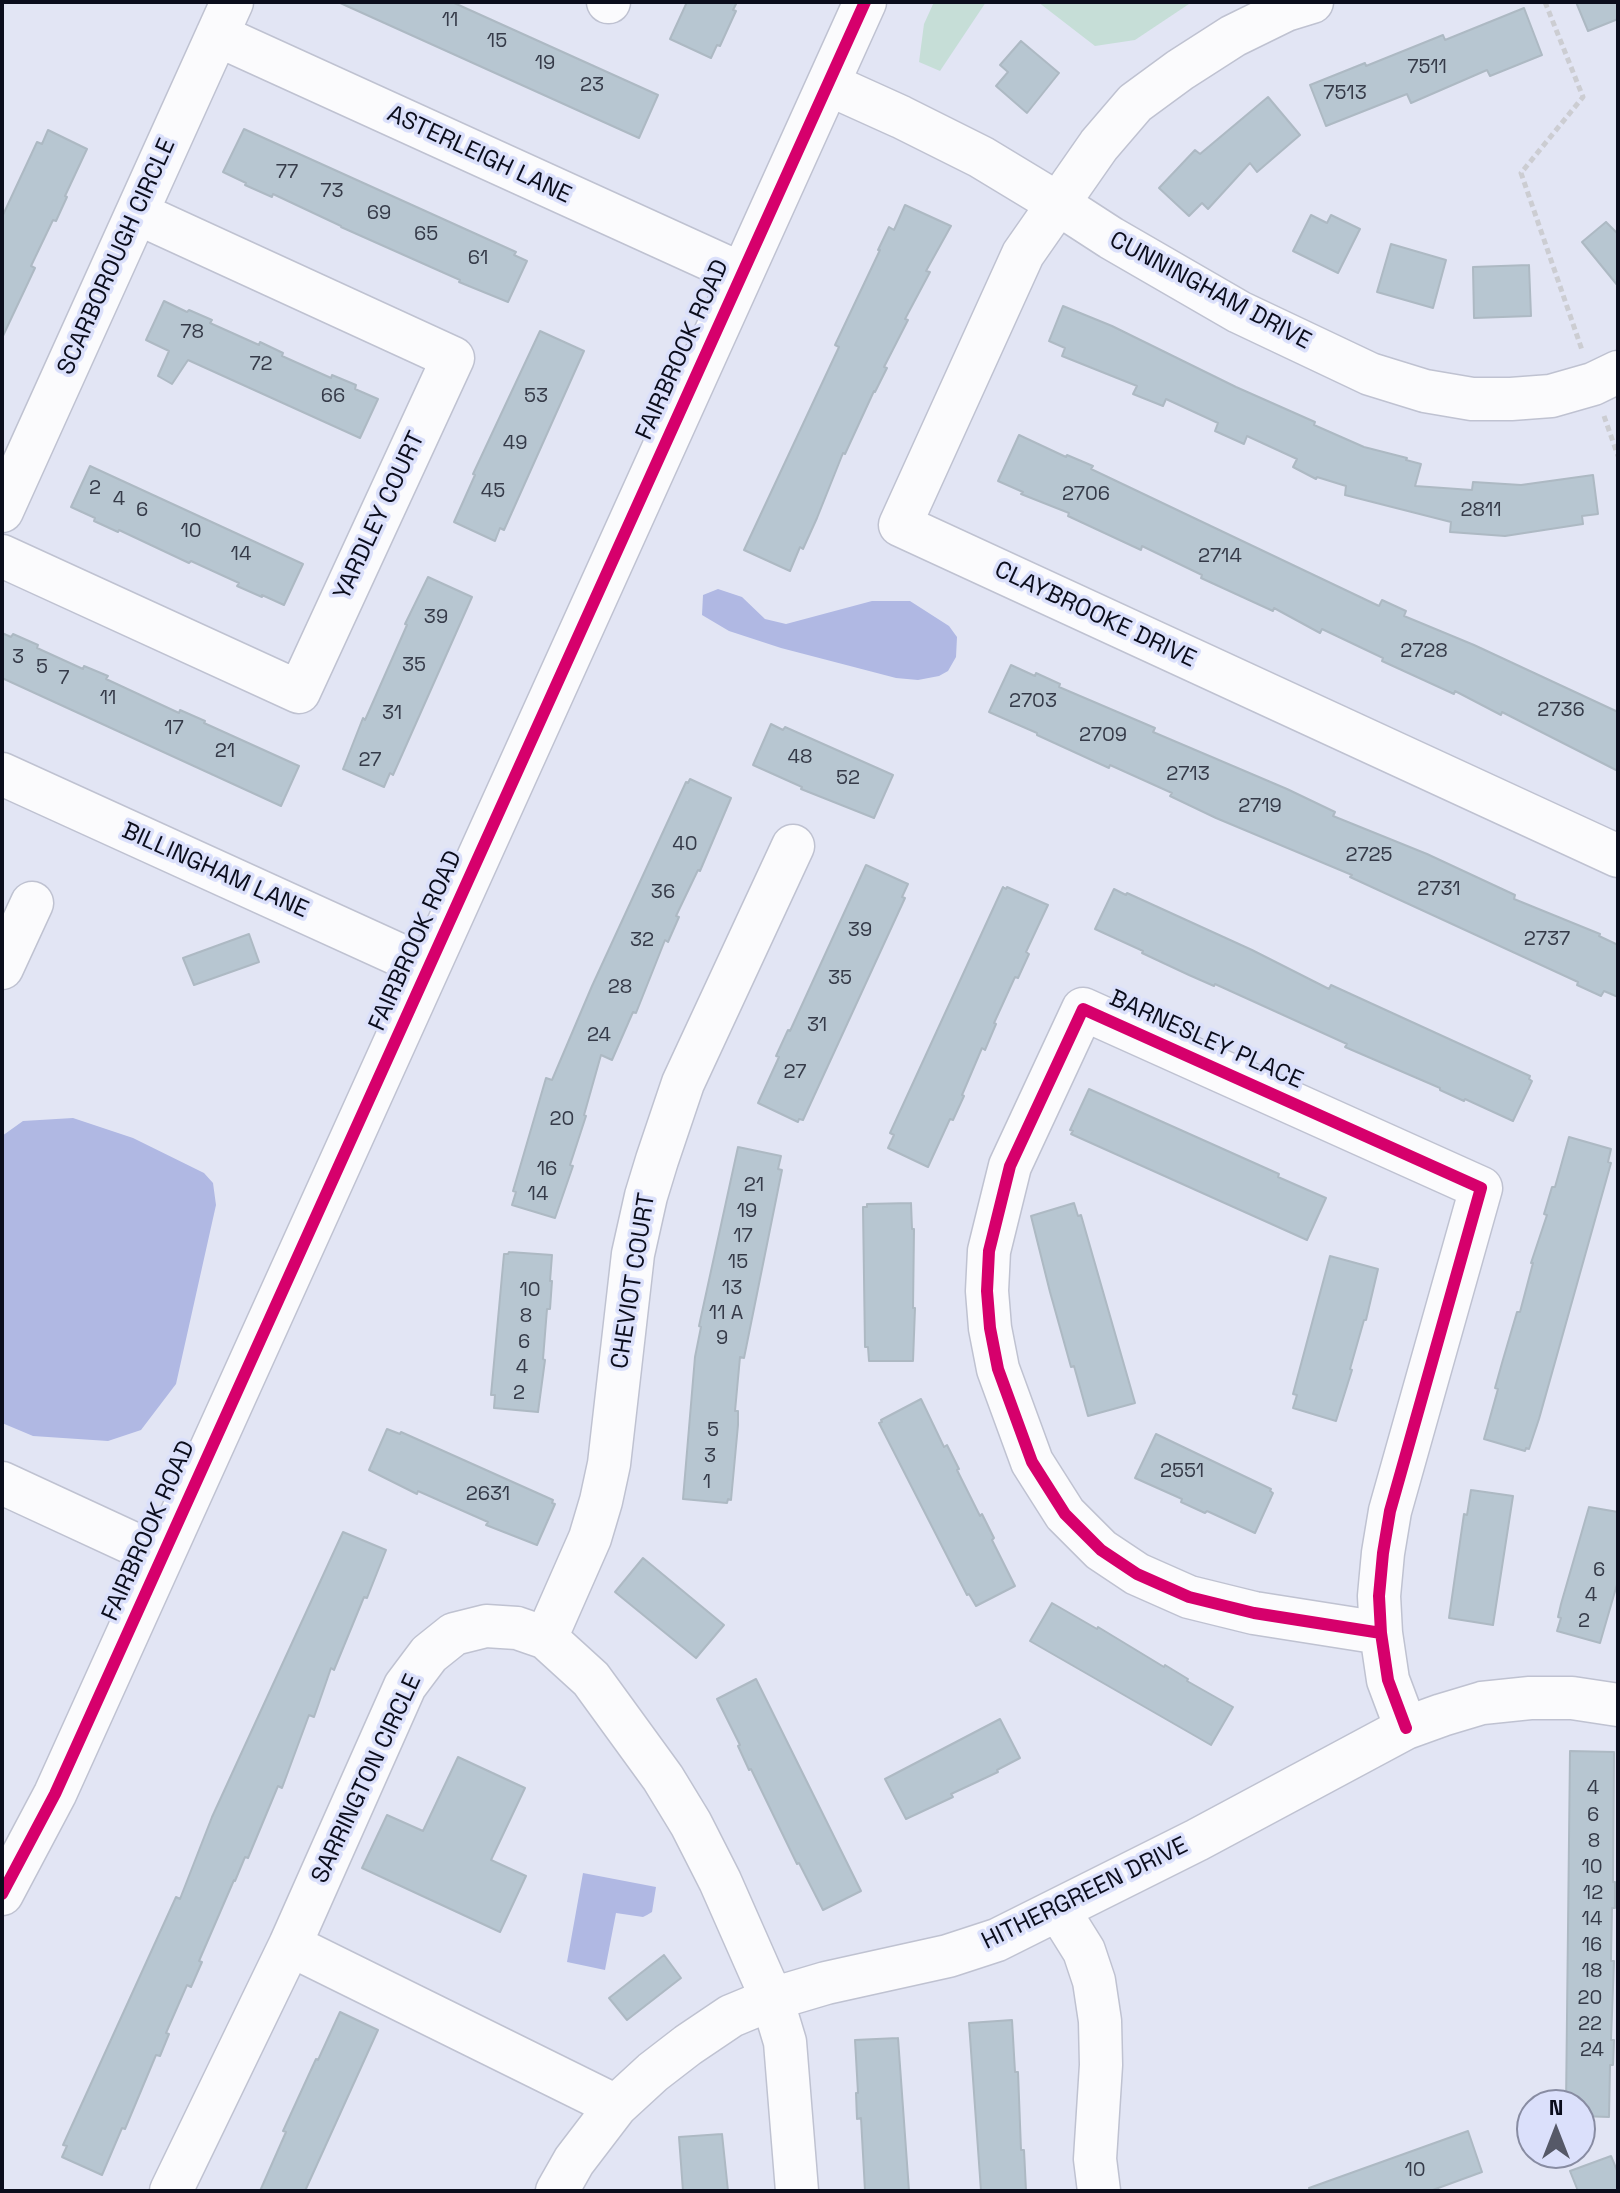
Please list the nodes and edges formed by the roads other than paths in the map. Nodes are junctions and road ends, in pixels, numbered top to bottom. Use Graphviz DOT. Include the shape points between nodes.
graph roads {
  1 [pos="865,2"];
  2 [pos="1312,2"];
  3 [pos="224,18"];
  4 [pos="828,84"];
  5 [pos="1057,203"];
  6 [pos="137,213"];
  7 [pos="742,274"];
  8 [pos="1606,378"];
  9 [pos="2,511"];
  10 [pos="2,556"];
  11 [pos="2,774"];
  12 [pos="793,846"];
  13 [pos="1618,856"];
  14 [pos="32,903"];
  15 [pos="2,968"];
  16 [pos="428,968"];
  17 [pos="2,1483"];
  18 [pos="162,1557"];
  19 [pos="1381,1633"];
  20 [pos="546,1638"];
  21 [pos="1618,1705"];
  22 [pos="1406,1728"];
  23 [pos="2,1894"];
  24 [pos="1059,1911"];
  25 [pos="290,1945"];
  26 [pos="772,1999"];
  27 [pos="616,2106"];
  28 [pos="171,2191"];
  29 [pos="557,2191"];
  30 [pos="797,2191"];
  31 [pos="1099,2191"];
  1 -- 4 [label="street, FAIRBROOK ROAD"];
  2 -- 5 [label="street" via="1233,36 1135,103"];
  3 -- 6 [label="street, SCARBOROUGH CIRCLE"];
  3 -- 7 [label="street, ASTERLEIGH LANE"];
  4 -- 5 [label="street, CUNNINGHAM DRIVE" via="981,157"];
  4 -- 7 [label="street, FAIRBROOK ROAD"];
  5 -- 8 [label="street, CUNNINGHAM DRIVE" via="1239,312 1370,374 1472,399 1551,396"];
  5 -- 13 [label="street, CLAYBROOKE DRIVE" via="1023,254 900,525"];
  6 -- 9 [label="street, SCARBOROUGH CIRCLE"];
  6 -- 10 [label="street, YARDLEY COURT" via="453,358 299,692"];
  7 -- 16 [label="street, FAIRBROOK ROAD"];
  11 -- 16 [label="street, BILLINGHAM LANE"];
  12 -- 20 [label="street, CHEVIOT COURT" via="683,1083 657,1160 633,1254 601,1501"];
  14 -- 15 [label="street"];
  16 -- 18 [label="street, FAIRBROOK ROAD"];
  17 -- 18 [label="street"];
  18 -- 23 [label="street, FAIRBROOK ROAD" via="55,1794"];
  19 -- 19 [label="street, BARNESLEY PLACE" via="1379,1596 1390,1511 1481,1188 1083,1009 1010,1166 989,1251 987,1291 998,1369 1032,1462 1065,1514 1101,1550 1137,1574 1189,1597 1254,1613"];
  19 -- 22 [label="street, BARNESLEY PLACE" via="1388,1680"];
  20 -- 25 [label="street, SARRINGTON CIRCLE" via="517,1628 486,1626 454,1634 429,1654 405,1686"];
  20 -- 26 [label="street, SARRINGTON CIRCLE" via="591,1679 663,1778 720,1881"];
  21 -- 22 [label="street, HITHERGREEN DRIVE" via="1572,1698 1482,1703"];
  22 -- 24 [label="street, HITHERGREEN DRIVE"];
  24 -- 26 [label="street, HITHERGREEN DRIVE" via="948,1956"];
  24 -- 31 [label="street" via="1084,1951 1100,2021 1095,2159"];
  25 -- 27 [label="street"];
  25 -- 28 [label="street, SARRINGTON CIRCLE"];
  26 -- 27 [label="street, HITHERGREEN DRIVE" via="731,2016 688,2045"];
  26 -- 30 [label="street, SARRINGTON CIRCLE" via="785,2042"];
  27 -- 29 [label="street, HITHERGREEN DRIVE"];
}
